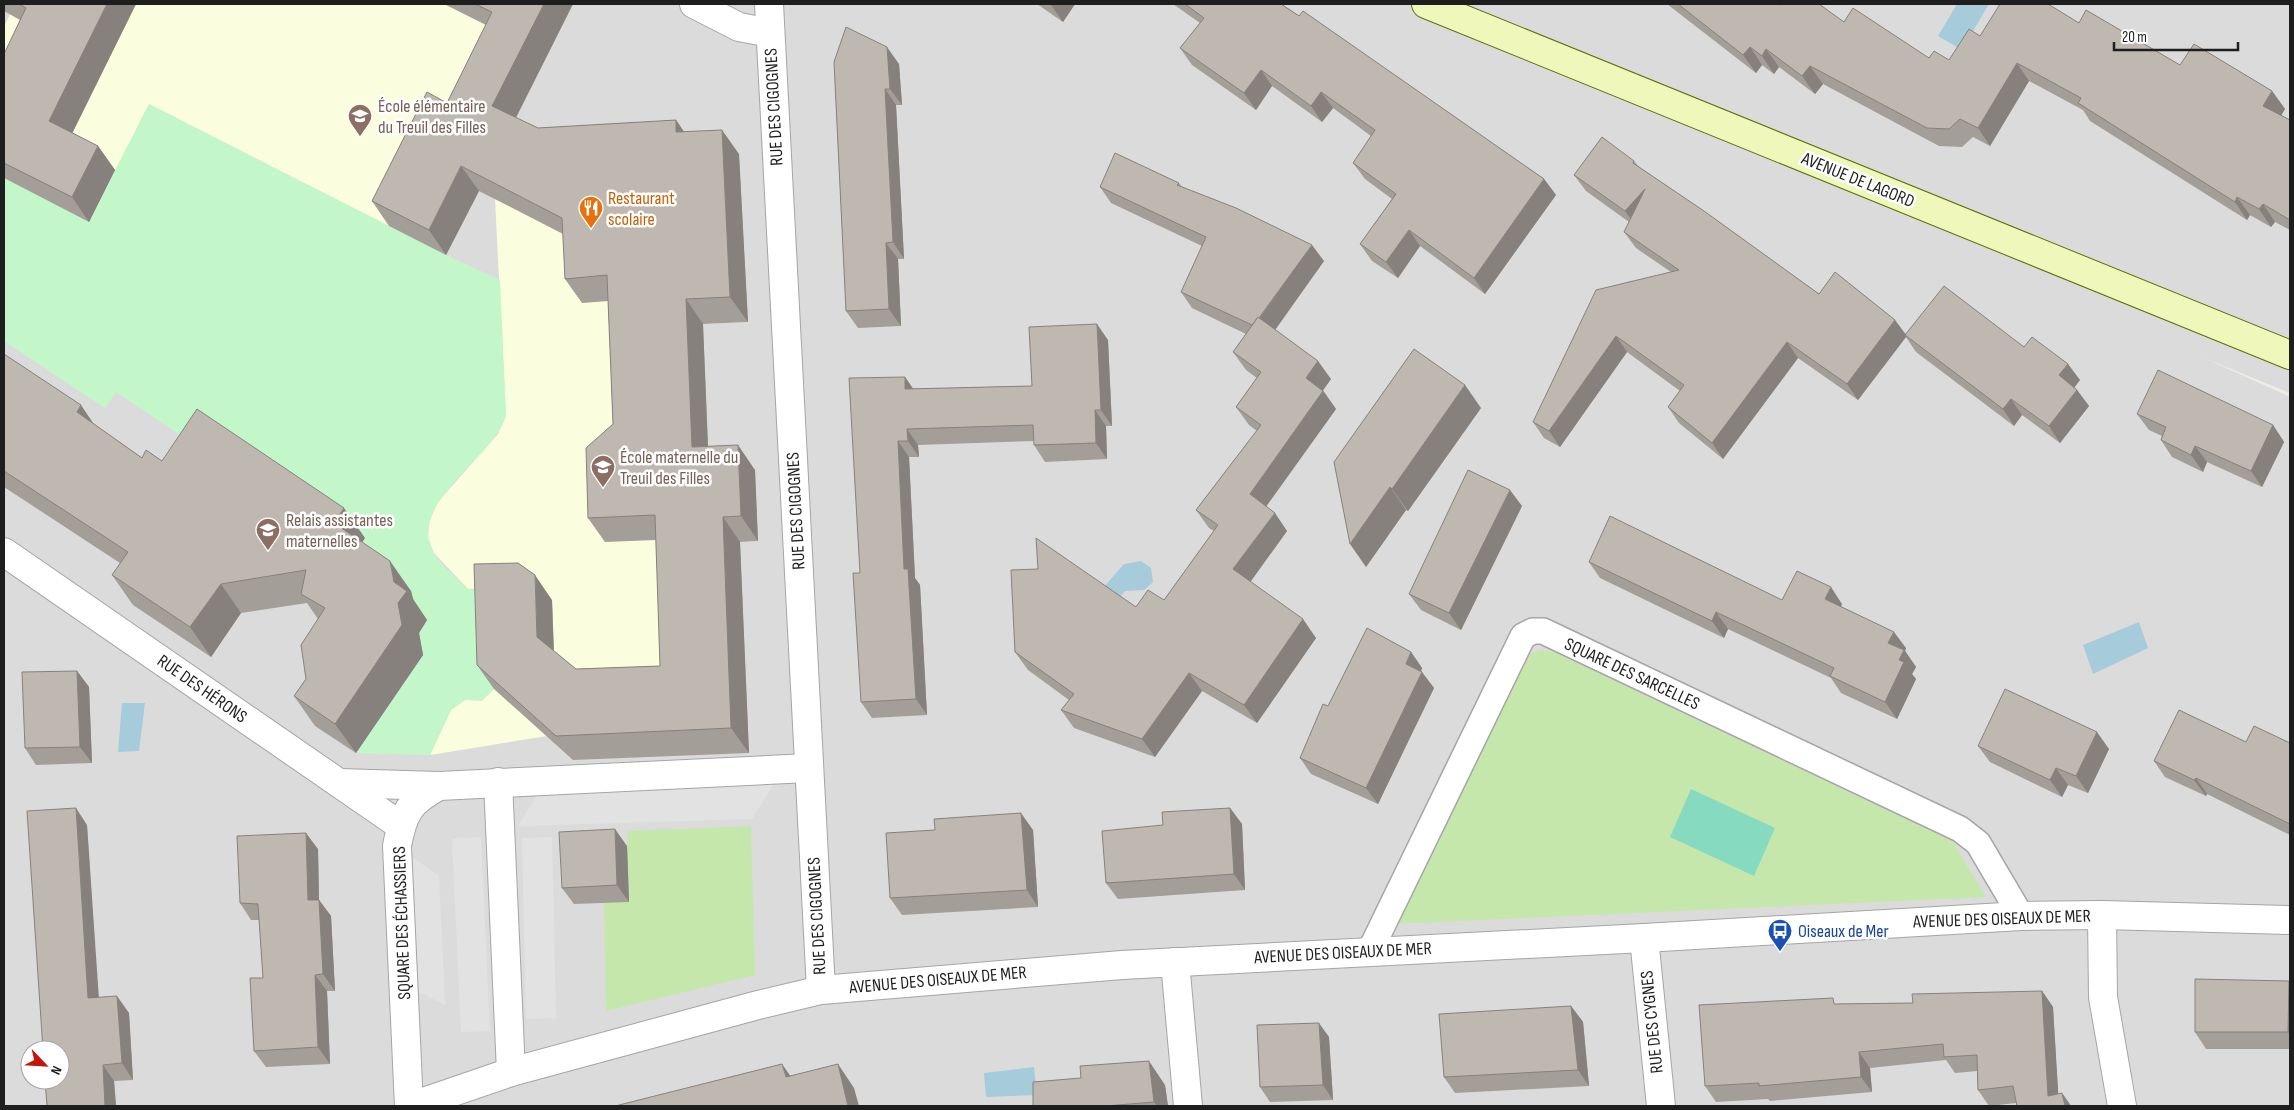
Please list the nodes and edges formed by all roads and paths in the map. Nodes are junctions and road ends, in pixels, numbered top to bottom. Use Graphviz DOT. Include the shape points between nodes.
graph roads {
  1 [pos="694,4"];
  2 [pos="769,4"];
  3 [pos="1426,4"];
  4 [pos="770,33"];
  5 [pos="2290,355"];
  6 [pos="4,552"];
  7 [pos="808,768"];
  8 [pos="498,782"];
  9 [pos="339,784"];
  10 [pos="439,786"];
  11 [pos="401,826"];
  12 [pos="2102,915"];
  13 [pos="2022,916"];
  14 [pos="2290,920"];
  15 [pos="1644,938"];
  16 [pos="1370,951"];
  17 [pos="1175,962"];
  18 [pos="821,990"];
  19 [pos="511,1072"];
  20 [pos="410,1106"];
  21 [pos="1188,1106"];
  22 [pos="1661,1106"];
  23 [pos="2122,1106"];
  1 -- 4 [label="street, RUE DES CIGOGNES" via="739,27"];
  2 -- 4 [label="street, RUE DES CIGOGNES"];
  3 -- 5 [label="street, AVENUE DE LAGORD"];
  4 -- 7 [label="street, RUE DES CIGOGNES"];
  6 -- 9 [label="street, RUE DES HÉRONS"];
  7 -- 8 [label="street, SQUARE DES ÉCHASSIERS"];
  7 -- 18 [label="street, RUE DES CIGOGNES"];
  8 -- 10 [label="street, SQUARE DES ÉCHASSIERS"];
  8 -- 19 [label="street"];
  9 -- 10 [label="street"];
  9 -- 11 [label="street, RUE DES HÉRONS"];
  10 -- 11 [label="street, SQUARE DES ÉCHASSIERS" via="419,796"];
  11 -- 20 [label="street, SQUARE DES ÉCHASSIERS" via="397,846"];
  12 -- 13 [label="street, AVENUE DES OISEAUX DE MER"];
  12 -- 14 [label="street, AVENUE DES OISEAUX DE MER"];
  12 -- 23 [label="street" via="2103,997"];
  13 -- 15 [label="street, AVENUE DES OISEAUX DE MER"];
  13 -- 16 [label="lane, SQUARE DES SARCELLES" via="1978,843 1960,829 1543,631 1533,631 1523,636"];
  15 -- 16 [label="street, AVENUE DES OISEAUX DE MER"];
  15 -- 22 [label="street, RUE DES CYGNES"];
  16 -- 17 [label="street, AVENUE DES OISEAUX DE MER"];
  17 -- 18 [label="street, AVENUE DES OISEAUX DE MER"];
  17 -- 21 [label="street"];
  18 -- 19 [label="street, AVENUE DES OISEAUX DE MER"];
  19 -- 20 [label="street, AVENUE DES OISEAUX DE MER"];
}
